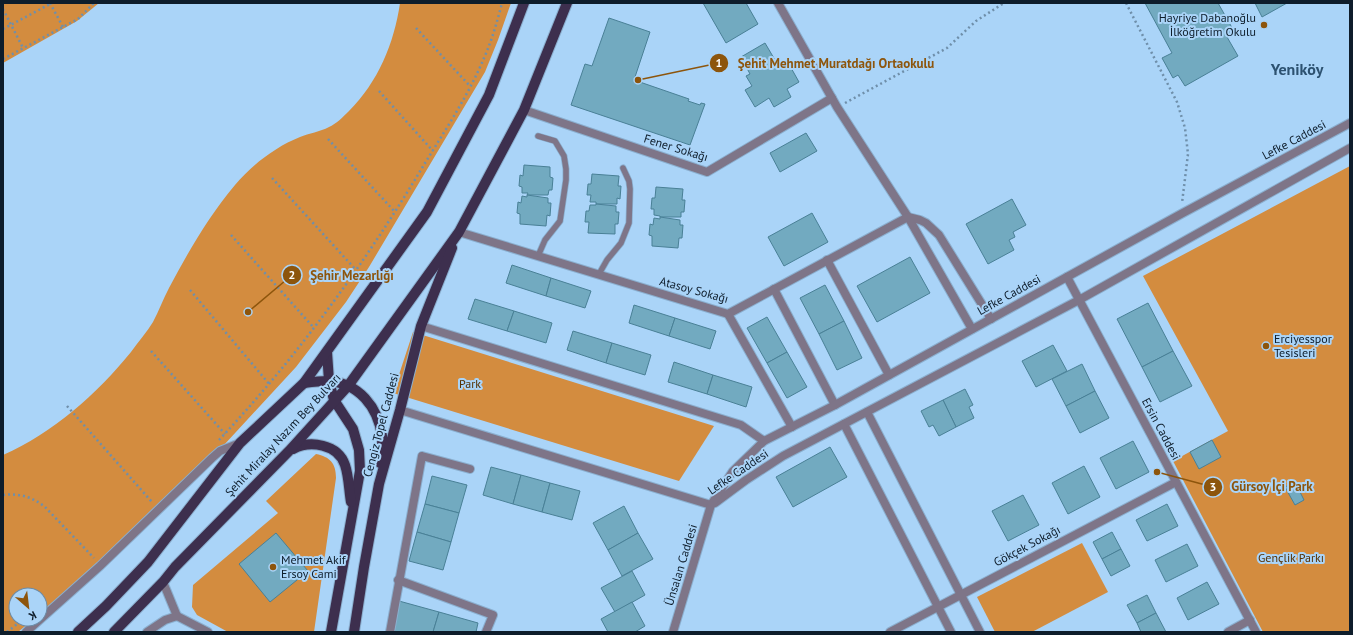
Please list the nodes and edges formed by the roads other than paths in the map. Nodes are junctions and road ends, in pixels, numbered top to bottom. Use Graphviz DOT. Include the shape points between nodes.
graph roads {
  1 [pos="524,3"];
  2 [pos="567,3"];
  3 [pos="778,3"];
  4 [pos="832,98"];
  5 [pos="524,110"];
  6 [pos="1350,123"];
  7 [pos="538,136"];
  8 [pos="1350,148"];
  9 [pos="623,168"];
  10 [pos="908,217"];
  11 [pos="459,232"];
  12 [pos="538,256"];
  13 [pos="827,260"];
  14 [pos="599,274"];
  15 [pos="1067,277"];
  16 [pos="774,289"];
  17 [pos="1079,300"];
  18 [pos="728,314"];
  19 [pos="991,319"];
  20 [pos="421,326"];
  21 [pos="972,329"];
  22 [pos="327,352"];
  23 [pos="889,375"];
  24 [pos="329,381"];
  25 [pos="304,383"];
  26 [pos="348,386"];
  27 [pos="334,400"];
  28 [pos="835,405"];
  29 [pos="400,410"];
  30 [pos="867,412"];
  31 [pos="844,424"];
  32 [pos="792,428"];
  33 [pos="764,441"];
  34 [pos="240,442"];
  35 [pos="289,451"];
  36 [pos="470,468"];
  37 [pos="1176,482"];
  38 [pos="379,484"];
  39 [pos="711,505"];
  40 [pos="352,510"];
  41 [pos="398,580"];
  42 [pos="163,582"];
  43 [pos="960,595"];
  44 [pos="938,607"];
  45 [pos="177,616"];
  46 [pos="1250,620"];
  47 [pos="26,632"];
  48 [pos="78,632"];
  49 [pos="114,632"];
  50 [pos="147,632"];
  51 [pos="208,632"];
  52 [pos="331,632"];
  53 [pos="354,632"];
  54 [pos="390,632"];
  55 [pos="486,632"];
  56 [pos="673,632"];
  57 [pos="890,632"];
  58 [pos="951,632"];
  59 [pos="980,632"];
  60 [pos="1228,632"];
  61 [pos="1256,632"];
  1 -- 22 [label="main road, Şehit Miralay Nazım Bey Bulvarı" via="489,95 427,212"];
  2 -- 5 [label="main road, Şehit Miralay Nazım Bey Bulvarı"];
  3 -- 4 [label="street"];
  4 -- 5 [label="street, Fener Sokağı" via="707,172"];
  4 -- 10 [label="street"];
  5 -- 11 [label="main road, Şehit Miralay Nazım Bey Bulvarı"];
  6 -- 15 [label="street, Lefke Caddesi"];
  7 -- 12 [label="lane" via="555,141 564,156 566,169 560,221 545,240"];
  8 -- 17 [label="street, Lefke Caddesi"];
  9 -- 14 [label="lane" via="630,189 629,223 621,244"];
  10 -- 13 [label="street, Atasoy Sokağı"];
  10 -- 19 [label="street" via="926,223 939,235"];
  10 -- 21 [label="street"];
  11 -- 12 [label="street, Atasoy Sokağı"];
  11 -- 20 [label="main road, Cengiz Topel Caddesi"];
  11 -- 26 [label="main road, Şehit Miralay Nazım Bey Bulvarı"];
  12 -- 14 [label="street, Atasoy Sokağı"];
  13 -- 16 [label="street, Atasoy Sokağı"];
  13 -- 23 [label="street"];
  14 -- 18 [label="street, Atasoy Sokağı"];
  15 -- 17 [label="street, Ersin Caddesi"];
  15 -- 19 [label="street, Lefke Caddesi"];
  16 -- 18 [label="street, Atasoy Sokağı"];
  16 -- 28 [label="street"];
  17 -- 30 [label="street, Lefke Caddesi"];
  17 -- 37 [label="street, Ersin Caddesi"];
  18 -- 32 [label="street"];
  19 -- 21 [label="street, Lefke Caddesi"];
  20 -- 29 [label="main road, Cengiz Topel Caddesi"];
  20 -- 33 [label="street" via="741,425"];
  21 -- 23 [label="street, Lefke Caddesi"];
  22 -- 24 [label="main road, Cengiz Topel Caddesi"];
  22 -- 25 [label="main road, Şehit Miralay Nazım Bey Bulvarı"];
  23 -- 28 [label="street, Lefke Caddesi"];
  24 -- 25 [label="main road"];
  24 -- 26 [label="main road"];
  24 -- 27 [label="main road, Cengiz Topel Caddesi"];
  25 -- 34 [label="main road, Şehit Miralay Nazım Bey Bulvarı"];
  26 -- 27 [label="main road, Şehit Miralay Nazım Bey Bulvarı"];
  26 -- 38 [label="main road" via="367,399 377,416 382,436"];
  27 -- 35 [label="main road, Şehit Miralay Nazım Bey Bulvarı"];
  27 -- 40 [label="main road, Cengiz Topel Caddesi" via="353,429 359,450 360,471"];
  28 -- 32 [label="street, Lefke Caddesi"];
  29 -- 38 [label="main road, Cengiz Topel Caddesi"];
  29 -- 39 [label="street"];
  30 -- 31 [label="street, Lefke Caddesi"];
  30 -- 43 [label="street"];
  31 -- 39 [label="street, Lefke Caddesi" via="783,456"];
  31 -- 44 [label="street"];
  32 -- 33 [label="street, Lefke Caddesi"];
  33 -- 39 [label="street, Lefke Caddesi" via="732,471"];
  34 -- 47 [label="street" via="212,458 100,566"];
  34 -- 48 [label="main road, Şehit Miralay Nazım Bey Bulvarı" via="148,562"];
  35 -- 40 [label="main road" via="299,446 316,444 331,449 339,456 345,465"];
  35 -- 42 [label="main road, Şehit Miralay Nazım Bey Bulvarı"];
  36 -- 41 [label="street" via="422,456"];
  37 -- 43 [label="street, Gökçek Sokağı"];
  37 -- 46 [label="street, Ersin Caddesi"];
  38 -- 53 [label="main road, Cengiz Topel Caddesi"];
  39 -- 56 [label="street, Ünsalan Caddesi"];
  40 -- 52 [label="main road, Cengiz Topel Caddesi"];
  41 -- 54 [label="street"];
  41 -- 55 [label="street" via="493,615"];
  42 -- 45 [label="street"];
  42 -- 49 [label="main road, Şehit Miralay Nazım Bey Bulvarı"];
  43 -- 44 [label="street, Gökçek Sokağı"];
  43 -- 59 [label="street"];
  44 -- 57 [label="street, Gökçek Sokağı"];
  44 -- 58 [label="street"];
  45 -- 50 [label="street" via="165,620"];
  45 -- 51 [label="street"];
  46 -- 60 [label="street"];
  46 -- 61 [label="street, Ersin Caddesi"];
}
